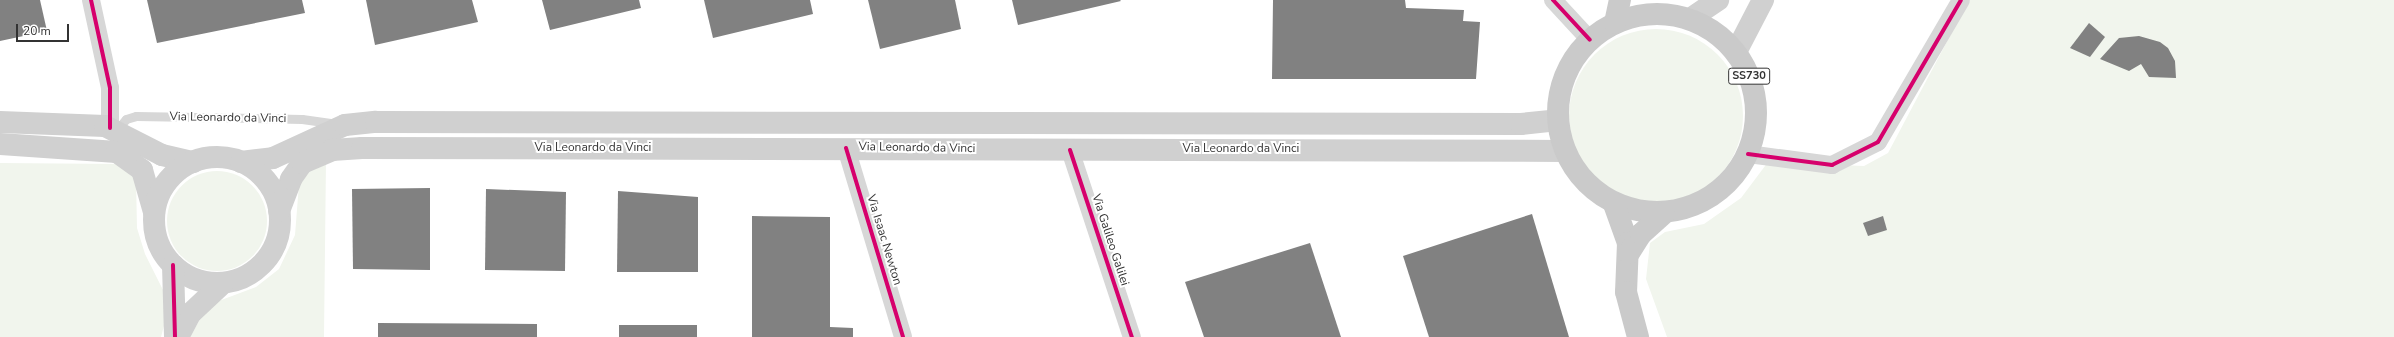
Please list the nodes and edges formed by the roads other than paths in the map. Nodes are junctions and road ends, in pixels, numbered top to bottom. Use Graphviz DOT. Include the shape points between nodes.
graph roads {
  1 [pos="91,0"];
  2 [pos="1554,0"];
  3 [pos="1620,0"];
  4 [pos="1718,0"];
  5 [pos="1762,0"];
  6 [pos="1961,0"];
  7 [pos="1657,7"];
  8 [pos="1690,19"];
  9 [pos="1615,24"];
  10 [pos="1590,40"];
  11 [pos="1736,52"];
  12 [pos="1558,120"];
  13 [pos="0,122"];
  14 [pos="345,125"];
  15 [pos="113,129"];
  16 [pos="0,144"];
  17 [pos="846,148"];
  18 [pos="1070,150"];
  19 [pos="1565,151"];
  20 [pos="1748,154"];
  21 [pos="193,162"];
  22 [pos="241,162"];
  23 [pos="1614,204"];
  24 [pos="279,211"];
  25 [pos="1664,213"];
  26 [pos="155,214"];
  27 [pos="1629,253"];
  28 [pos="173,265"];
  29 [pos="223,283"];
  30 [pos="177,337"];
  31 [pos="903,337"];
  32 [pos="1132,337"];
  33 [pos="1638,337"];
  1 -- 15 [label="street" via="110,88"];
  2 -- 10 [label="street"];
  3 -- 9 [label="main road"];
  4 -- 8 [label="main road"];
  5 -- 11 [label="main road, SS730"];
  6 -- 20 [label="street" via="1878,142 1832,165"];
  7 -- 8 [label="main road, SS730"];
  7 -- 9 [label="main road, SS730"];
  8 -- 11 [label="main road, SS730" via="1715,32"];
  9 -- 10 [label="main road, SS730"];
  10 -- 12 [label="main road, SS730" via="1573,61 1560,89"];
  11 -- 20 [label="main road, SS730" via="1749,75 1756,101 1755,128"];
  12 -- 14 [label="main road, Via Leonardo da Vinci" via="1521,124 376,122"];
  12 -- 19 [label="main road, SS730"];
  13 -- 15 [label="main road"];
  14 -- 15 [label="lane, Via Leonardo da Vinci" via="302,119 136,116 126,119"];
  14 -- 22 [label="main road, Via Leonardo da Vinci" via="273,158"];
  15 -- 21 [label="main road" via="162,156"];
  16 -- 26 [label="main road" via="117,152 142,170"];
  17 -- 18 [label="main road, Via Leonardo da Vinci"];
  17 -- 24 [label="main road, Via Leonardo da Vinci" via="332,150 302,164 290,178"];
  17 -- 31 [label="street, Via Isaac Newton"];
  18 -- 19 [label="main road, Via Leonardo da Vinci"];
  18 -- 32 [label="street, Via Galileo Galilei"];
  19 -- 23 [label="main road, SS730" via="1577,172 1594,190"];
  20 -- 25 [label="main road, SS730" via="1734,176 1714,194 1690,207"];
  21 -- 22 [label="main road" via="217,157"];
  21 -- 26 [label="main road" via="181,169 163,188"];
  22 -- 24 [label="main road" via="266,181"];
  23 -- 25 [label="main road, SS730" via="1638,211"];
  23 -- 27 [label="main road"];
  24 -- 29 [label="main road" via="278,236 266,259 247,275"];
  25 -- 27 [label="main road" via="1641,234"];
  26 -- 28 [label="main road" via="158,242"];
  27 -- 33 [label="main road" via="1626,292"];
  28 -- 29 [label="main road" via="196,279"];
  28 -- 30 [label="main road"];
  29 -- 30 [label="main road" via="191,313"];
}
